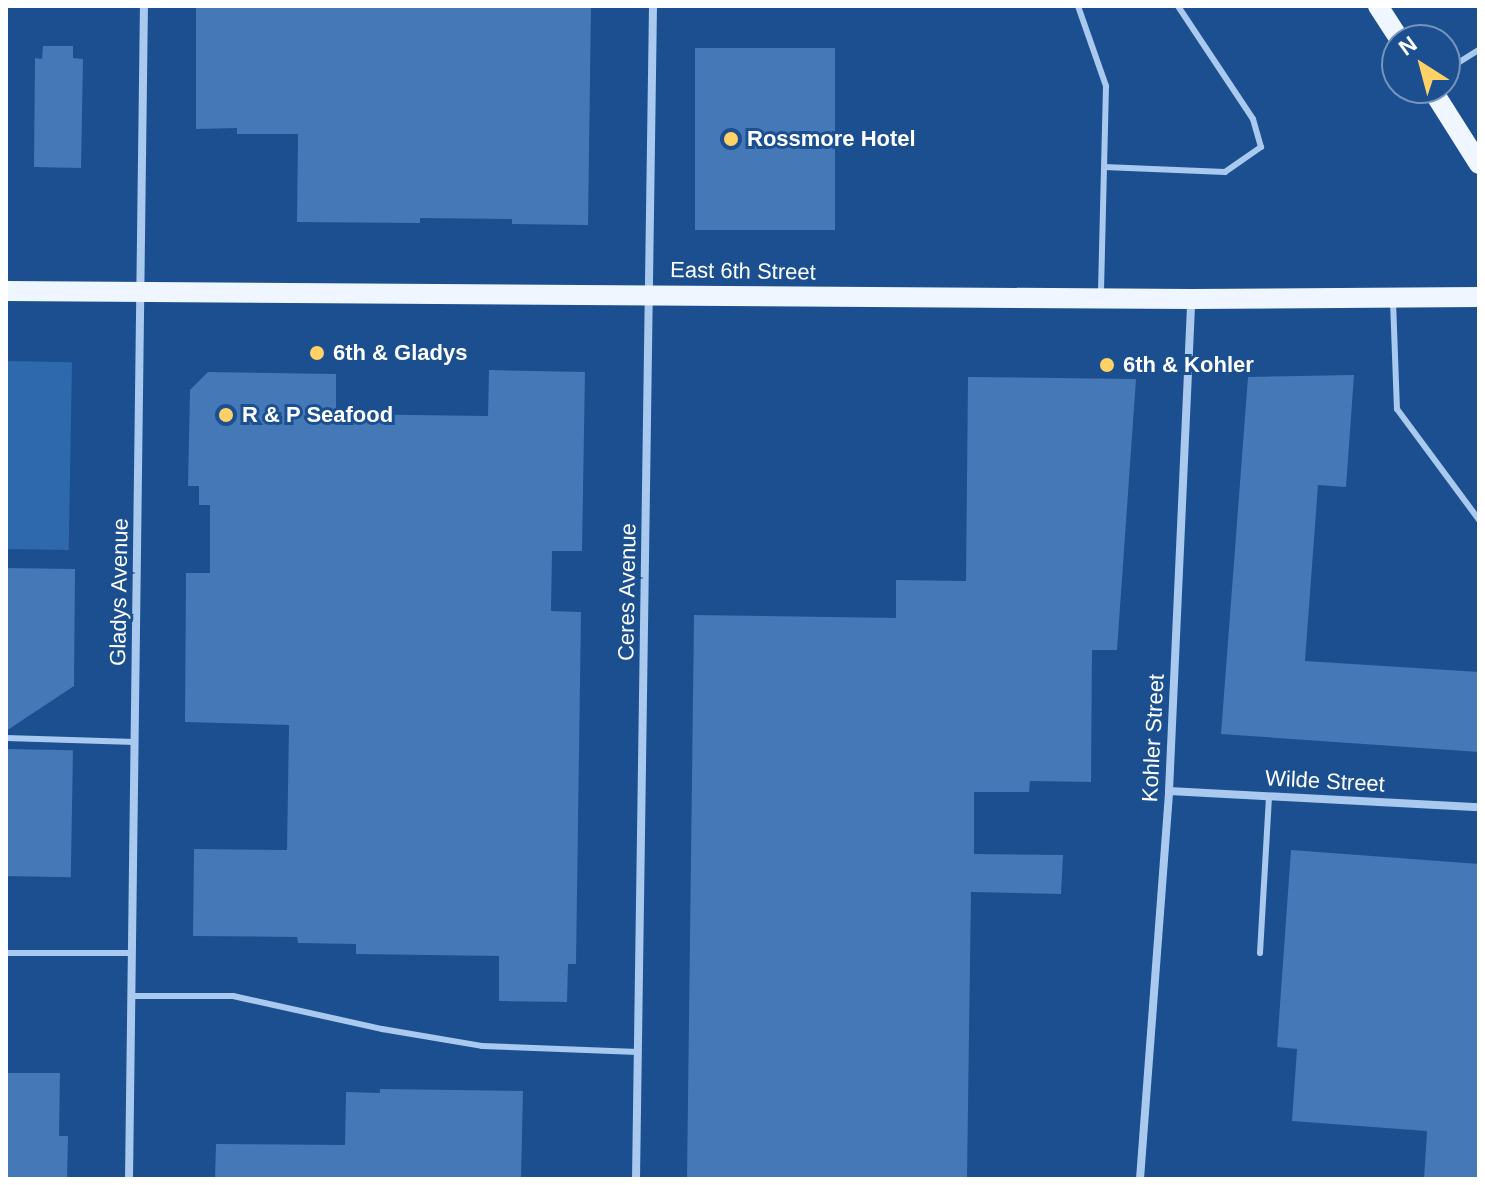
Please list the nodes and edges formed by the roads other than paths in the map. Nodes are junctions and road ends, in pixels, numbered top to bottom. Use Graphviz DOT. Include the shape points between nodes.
graph roads {
  1 [pos="144,6"];
  2 [pos="653,6"];
  3 [pos="1078,6"];
  4 [pos="1178,6"];
  5 [pos="1378,6"];
  6 [pos="1390,24"];
  7 [pos="1479,50"];
  8 [pos="1461,61"];
  9 [pos="1441,104"];
  10 [pos="1479,164"];
  11 [pos="1104,167"];
  12 [pos="6,291"];
  13 [pos="141,293"];
  14 [pos="650,294"];
  15 [pos="1393,297"];
  16 [pos="1479,297"];
  17 [pos="1101,298"];
  18 [pos="1191,299"];
  19 [pos="1479,520"];
  20 [pos="6,738"];
  21 [pos="135,742"];
  22 [pos="1169,791"];
  23 [pos="1269,796"];
  24 [pos="1479,807"];
  25 [pos="6,953"];
  26 [pos="132,953"];
  27 [pos="1260,953"];
  28 [pos="131,996"];
  29 [pos="638,1052"];
  30 [pos="129,1179"];
  31 [pos="636,1179"];
  32 [pos="1140,1179"];
  1 -- 13 [label="street, Gladys Avenue"];
  2 -- 14 [label="street, Ceres Avenue"];
  3 -- 11 [label="lane" via="1106,86"];
  4 -- 11 [label="lane" via="1253,119 1261,147 1225,172"];
  5 -- 6 [label="main road"];
  7 -- 8 [label="lane"];
  9 -- 10 [label="main road"];
  11 -- 17 [label="lane"];
  12 -- 13 [label="main road, East 6th Street"];
  13 -- 14 [label="main road, East 6th Street"];
  13 -- 21 [label="street, Gladys Avenue"];
  14 -- 17 [label="main road, East 6th Street"];
  14 -- 29 [label="street, Ceres Avenue"];
  15 -- 16 [label="main road, East 6th Street"];
  15 -- 18 [label="main road, East 6th Street"];
  15 -- 19 [label="lane" via="1397,409"];
  17 -- 18 [label="main road, East 6th Street"];
  18 -- 22 [label="street, Kohler Street"];
  20 -- 21 [label="lane"];
  21 -- 26 [label="street, Gladys Avenue"];
  22 -- 23 [label="street, Wilde Street"];
  22 -- 32 [label="street, Kohler Street"];
  23 -- 24 [label="street, Wilde Street"];
  23 -- 27 [label="lane"];
  25 -- 26 [label="lane"];
  26 -- 28 [label="street, Gladys Avenue"];
  28 -- 29 [label="lane" via="233,996 482,1046"];
  28 -- 30 [label="street, Gladys Avenue"];
  29 -- 31 [label="street, Ceres Avenue"];
}
